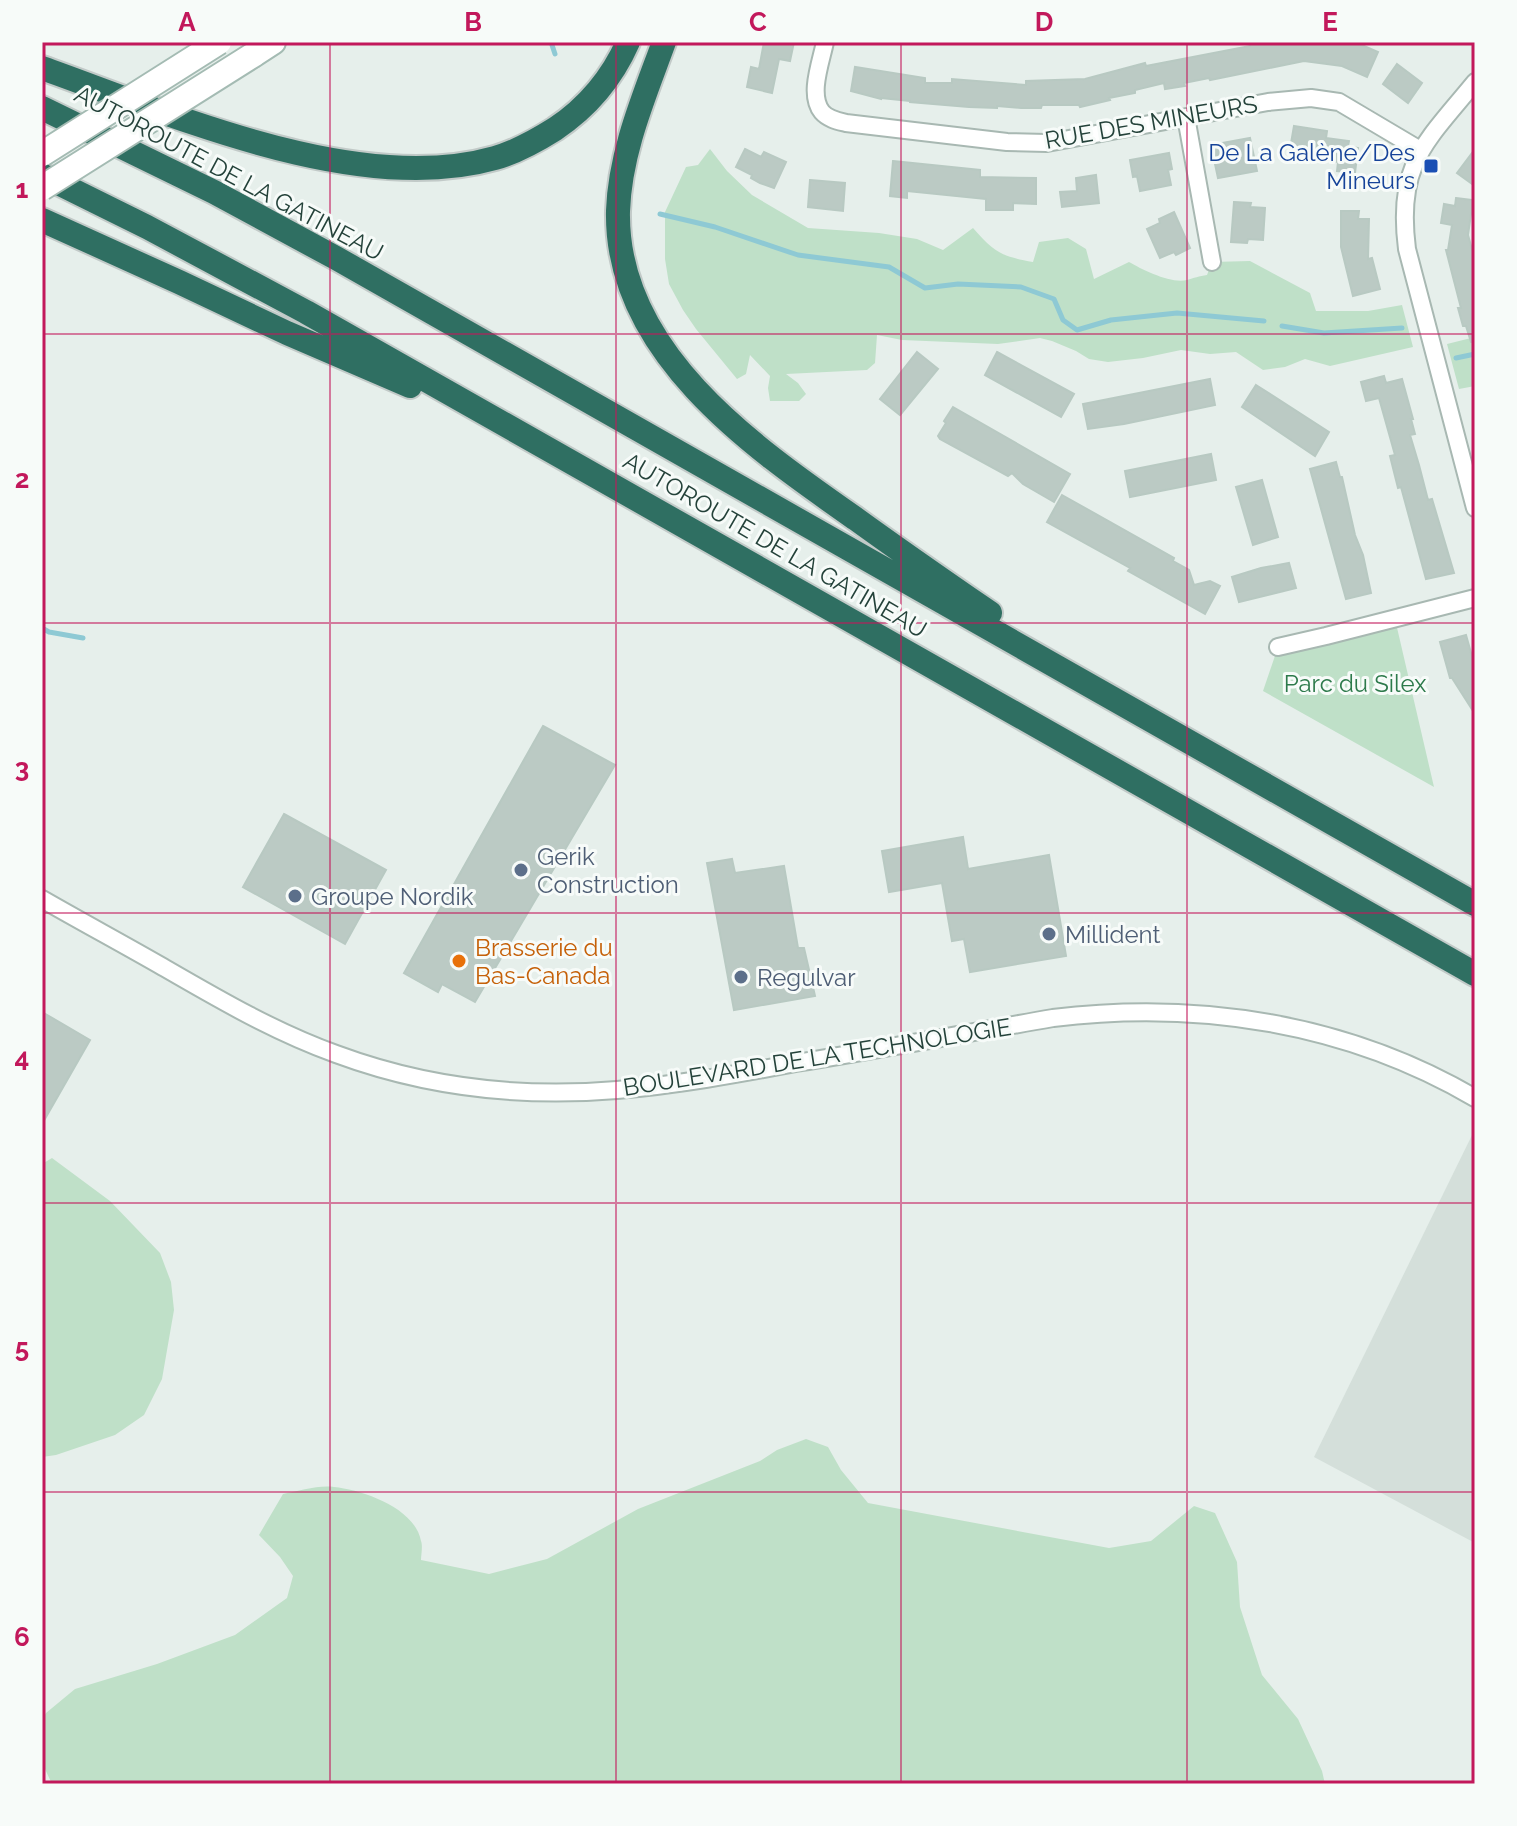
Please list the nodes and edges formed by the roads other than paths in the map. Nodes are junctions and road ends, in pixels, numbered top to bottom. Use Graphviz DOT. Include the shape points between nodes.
graph roads {
  1 [pos="219,42"];
  2 [pos="628,42"];
  3 [pos="664,42"];
  4 [pos="825,42"];
  5 [pos="263,48"];
  6 [pos="42,68"];
  7 [pos="1475,82"];
  8 [pos="42,108"];
  9 [pos="1186,117"];
  10 [pos="1420,150"];
  11 [pos="42,154"];
  12 [pos="42,175"];
  13 [pos="42,188"];
  14 [pos="42,220"];
  15 [pos="1212,262"];
  16 [pos="533,440"];
  17 [pos="1475,508"];
  18 [pos="1475,598"];
  19 [pos="1278,647"];
  20 [pos="1106,695"];
  21 [pos="42,899"];
  22 [pos="1475,904"];
  23 [pos="1475,974"];
  24 [pos="1475,1098"];
  1 -- 11 [label="street, bridge"];
  2 -- 6 [label="highway" via="598,91 552,130 496,157 431,167 357,164 259,143"];
  3 -- 20 [label="highway" via="625,158 618,212 628,276 666,352 707,401 761,450"];
  4 -- 9 [label="street, RUE DES MINEURS" via="816,100 823,114 846,123 1027,143 1066,141"];
  5 -- 13 [label="street, bridge"];
  7 -- 10 [label="street"];
  8 -- 20 [label="highway, AUTOROUTE DE LA GATINEAU" via="322,251"];
  9 -- 10 [label="street, RUE DES MINEURS" via="1268,102 1326,99"];
  9 -- 15 [label="street"];
  10 -- 17 [label="street" via="1405,200 1407,249"];
  12 -- 16 [label="highway, AUTOROUTE DE LA GATINEAU" via="184,246"];
  14 -- 16 [label="highway"];
  16 -- 23 [label="highway, AUTOROUTE DE LA GATINEAU"];
  18 -- 19 [label="street"];
  20 -- 22 [label="highway, AUTOROUTE DE LA GATINEAU"];
  21 -- 24 [label="street, BOULEVARD DE LA TECHNOLOGIE" via="289,1036 372,1066 466,1086 518,1092 647,1087 1053,1018 1129,1011 1203,1013 1297,1028 1387,1055"];
}
